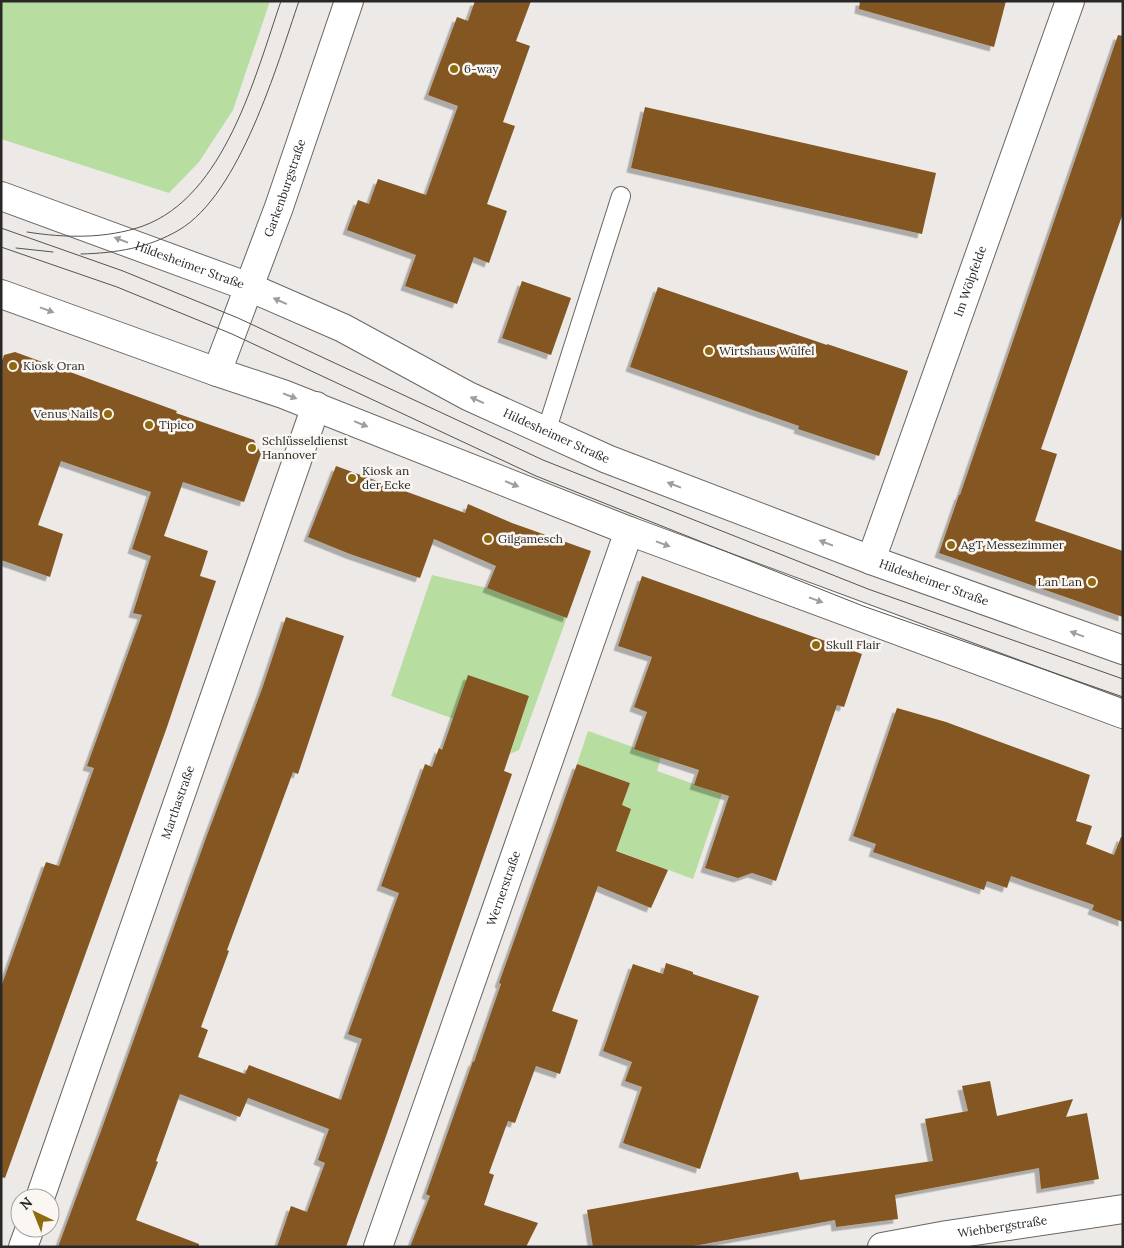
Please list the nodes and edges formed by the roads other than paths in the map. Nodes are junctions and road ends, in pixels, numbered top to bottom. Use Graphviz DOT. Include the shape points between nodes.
graph roads {
  1 [pos="350,1"];
  2 [pos="1070,1"];
  3 [pos="1,196"];
  4 [pos="621,196"];
  5 [pos="249,287"];
  6 [pos="1,294"];
  7 [pos="217,372"];
  8 [pos="316,406"];
  9 [pos="546,432"];
  10 [pos="630,531"];
  11 [pos="872,560"];
  12 [pos="1123,650"];
  13 [pos="1123,714"];
  14 [pos="43,1188"];
  15 [pos="1123,1209"];
  16 [pos="378,1247"];
  17 [pos="882,1247"];
  1 -- 5 [label="main road, Garkenburgstraße"];
  2 -- 11 [label="main road, Im Wölpfelde"];
  5 -- 3 [label="main road, Hildesheimer Straße, one-way"];
  4 -- 9 [label="lane"];
  5 -- 7 [label="main road, Garkenburgstraße"];
  9 -- 5 [label="main road, Hildesheimer Straße, one-way" via="468,396 343,328"];
  6 -- 7 [label="main road, one-way"];
  7 -- 8 [label="main road, one-way"];
  8 -- 10 [label="main road, one-way"];
  8 -- 14 [label="main road, Marthastraße"];
  11 -- 9 [label="main road, Hildesheimer Straße, one-way" via="607,459"];
  10 -- 13 [label="main road, one-way"];
  10 -- 16 [label="main road, Wernerstraße"];
  12 -- 11 [label="main road, Hildesheimer Straße, one-way"];
  15 -- 17 [label="main road, Wiehbergstraße"];
}
